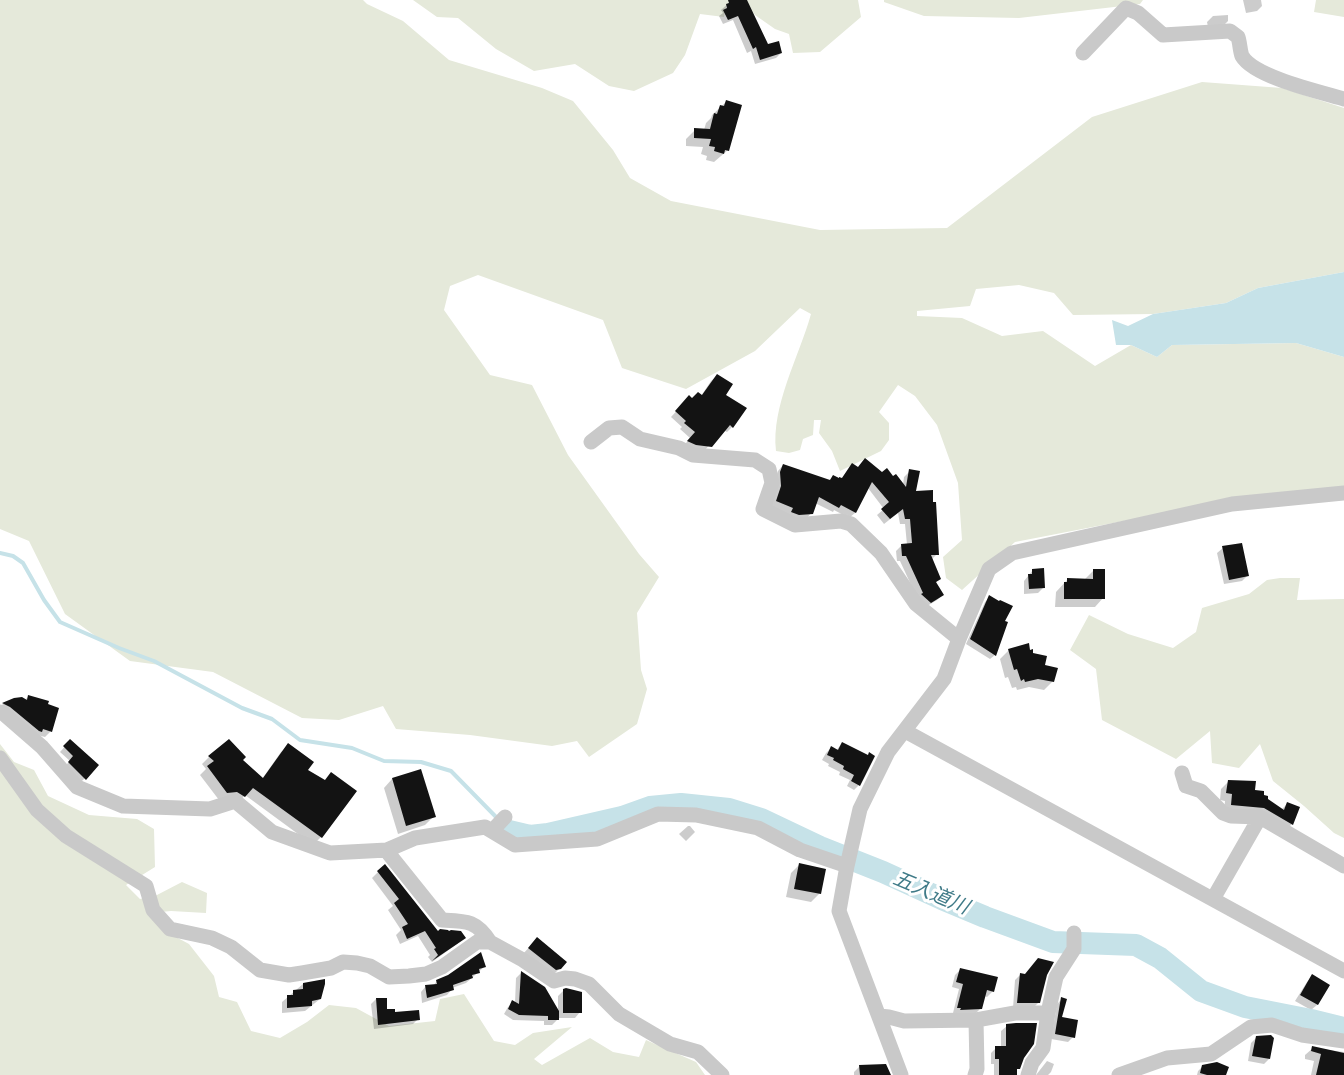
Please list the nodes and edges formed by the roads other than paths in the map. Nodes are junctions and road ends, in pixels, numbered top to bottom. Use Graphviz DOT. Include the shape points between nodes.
graph roads {
  1 [pos="1083,53"];
  2 [pos="1344,99"];
  3 [pos="591,442"];
  4 [pos="1344,493"];
  5 [pos="959,639"];
  6 [pos="0,712"];
  7 [pos="905,731"];
  8 [pos="0,758"];
  9 [pos="1182,773"];
  10 [pos="505,817"];
  11 [pos="1260,817"];
  12 [pos="492,831"];
  13 [pos="387,850"];
  14 [pos="847,866"];
  15 [pos="1344,866"];
  16 [pos="1213,899"];
  17 [pos="1074,933"];
  18 [pos="490,942"];
  19 [pos="1344,971"];
  20 [pos="1048,1013"];
  21 [pos="879,1016"];
  22 [pos="976,1020"];
  23 [pos="1344,1041"];
  24 [pos="723,1075"];
  25 [pos="901,1075"];
  26 [pos="975,1075"];
  27 [pos="1028,1075"];
  28 [pos="1119,1075"];
  1 -- 2 [label="street" via="1126,8 1138,13 1163,35 1230,31 1238,37 1242,56 1257,69"];
  3 -- 5 [label="street" via="609,428 622,427 640,439 693,455 756,460 768,469 772,483 763,509 795,525 841,521 851,524 881,553 916,604"];
  4 -- 5 [label="street" via="1232,504 1012,553 989,569"];
  5 -- 7 [label="street" via="944,679"];
  6 -- 13 [label="street" via="42,747 76,787 123,806 210,809 235,801 272,832 330,853"];
  7 -- 14 [label="street" via="888,752 860,809"];
  7 -- 16 [label="street"];
  8 -- 18 [label="street" via="37,810 66,836 146,886 153,910 170,929 212,938 231,947 260,970 289,975 331,968 343,962 370,966 389,977 410,976 442,967 477,942"];
  9 -- 11 [label="street" via="1186,786 1201,791 1222,813"];
  10 -- 12 [label="street"];
  11 -- 15 [label="street"];
  11 -- 16 [label="street"];
  12 -- 13 [label="street" via="485,827 415,838"];
  12 -- 14 [label="street" via="515,845 597,839 658,814 696,815 758,828 800,850"];
  13 -- 18 [label="street" via="442,920 467,921 482,930"];
  14 -- 21 [label="street" via="840,911"];
  16 -- 19 [label="street"];
  17 -- 20 [label="street" via="1074,949 1056,977"];
  18 -- 24 [label="street" via="554,981 565,978 590,984 619,1014 670,1044 698,1052"];
  20 -- 22 [label="street" via="1016,1012"];
  20 -- 27 [label="street" via="1043,1048"];
  21 -- 22 [label="street" via="904,1021"];
  21 -- 25 [label="street"];
  22 -- 26 [label="street"];
  23 -- 28 [label="street" via="1302,1035 1272,1025 1251,1027 1211,1054 1167,1058"];
}
